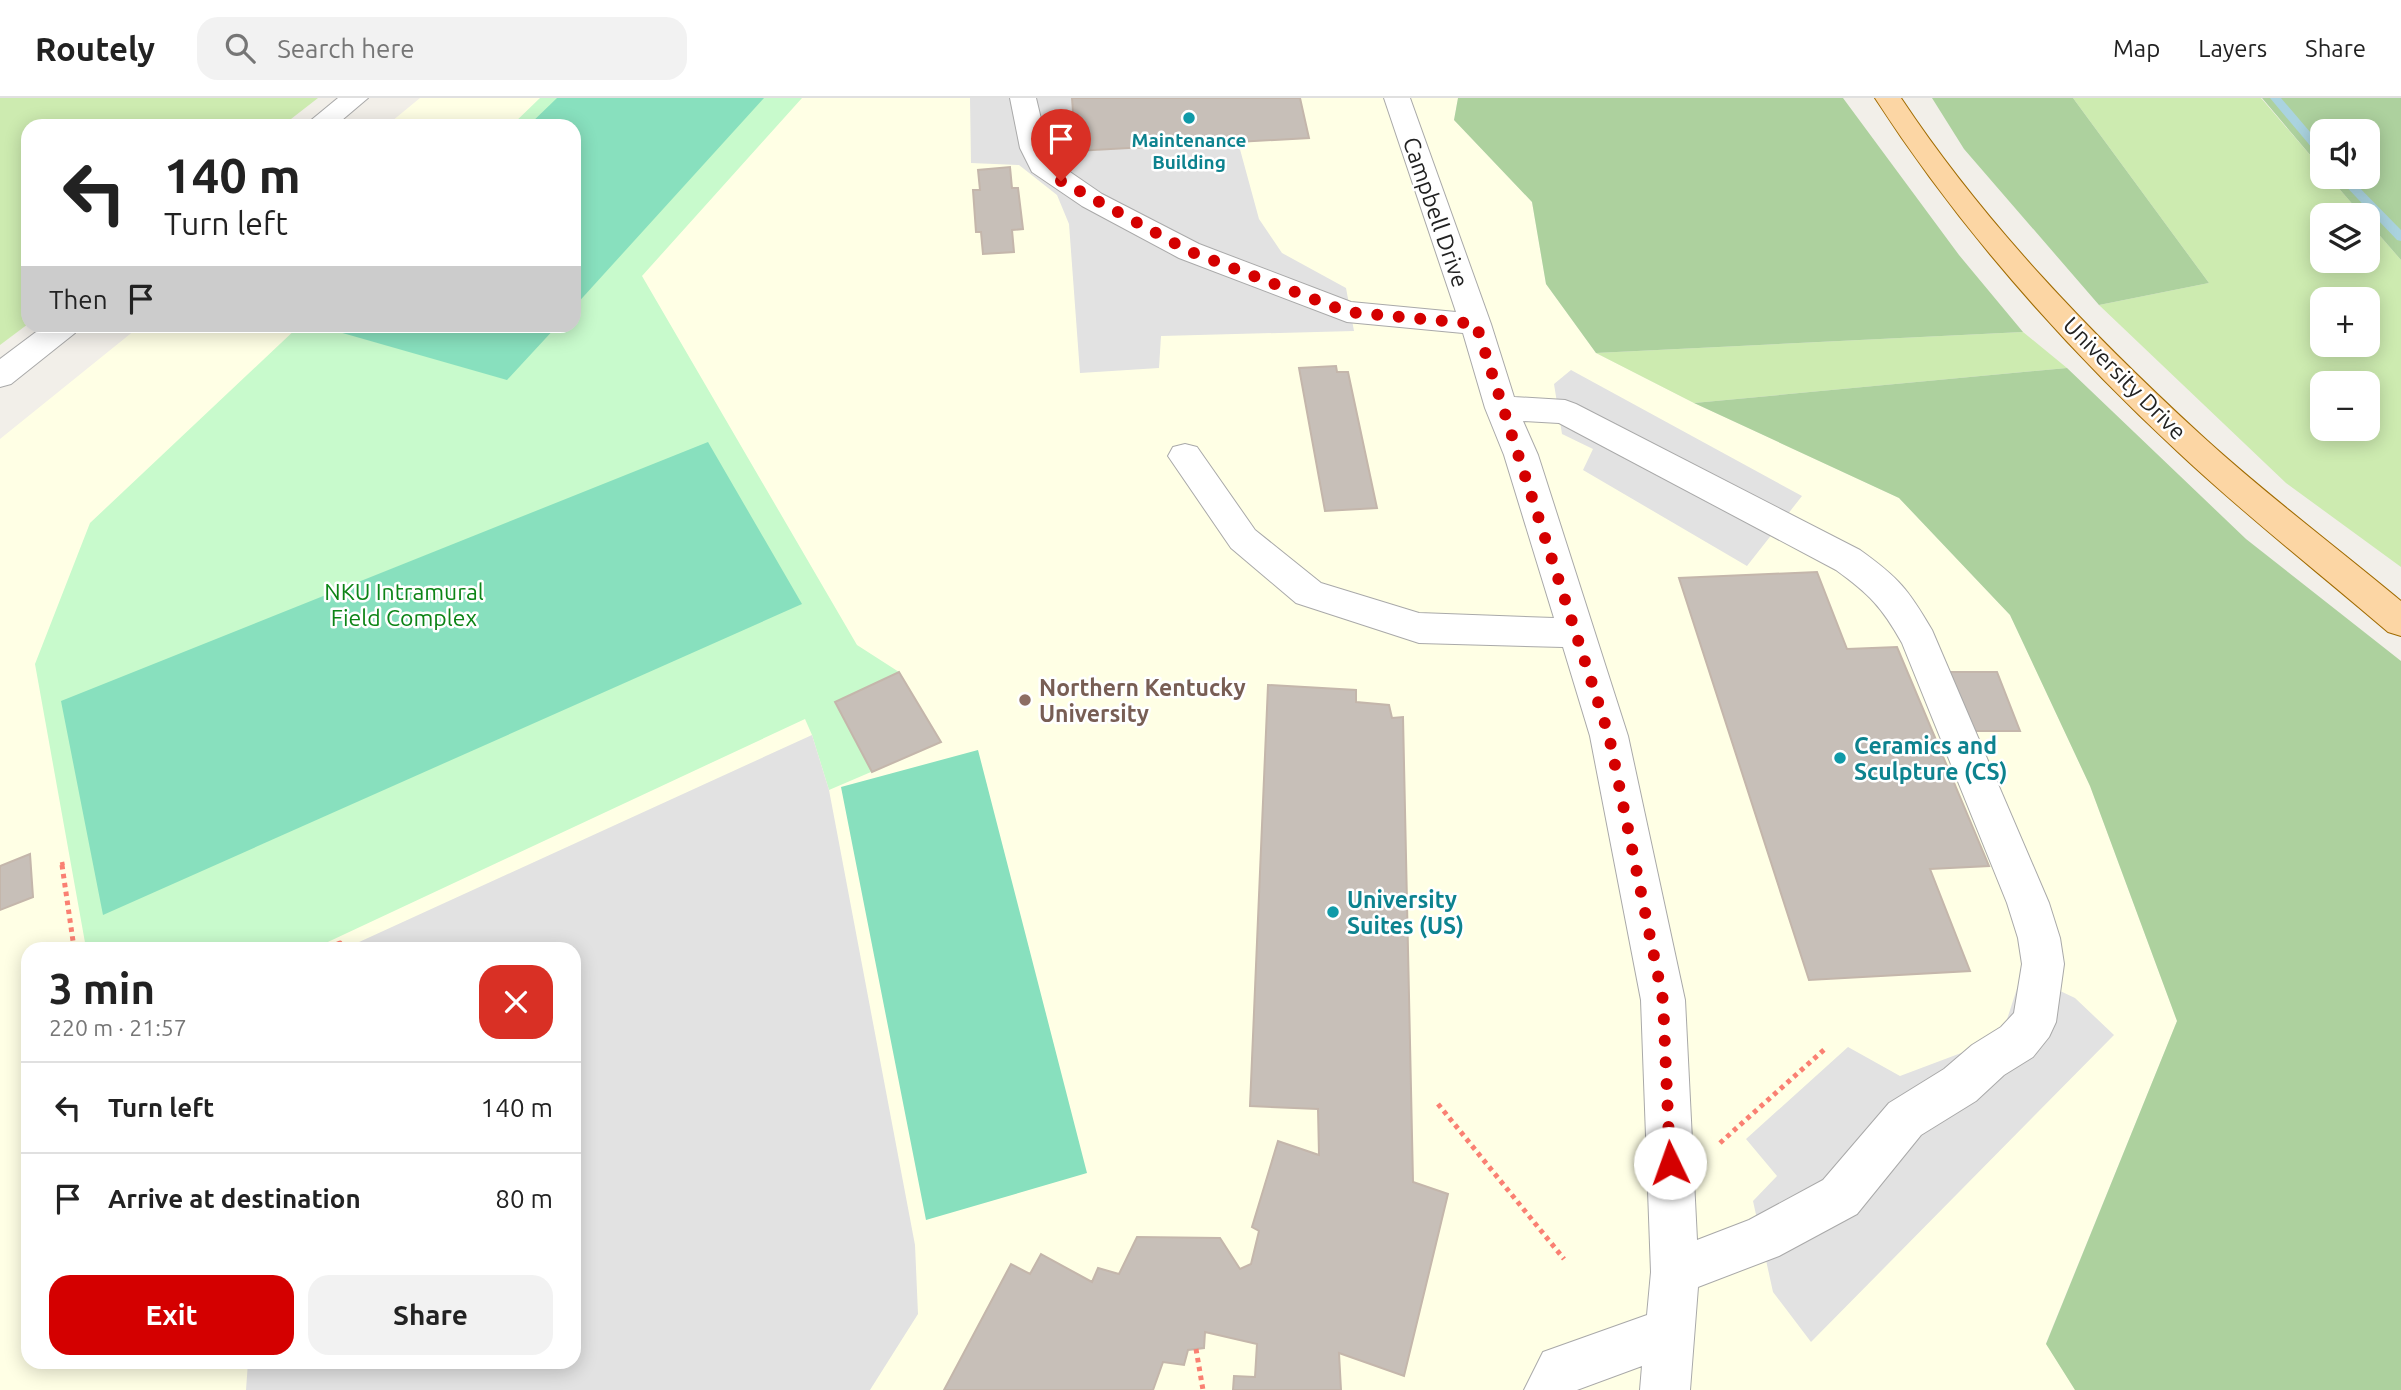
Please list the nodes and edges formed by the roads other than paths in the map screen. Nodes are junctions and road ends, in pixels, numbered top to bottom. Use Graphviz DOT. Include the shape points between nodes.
graph roads {
  1 [pos="355,98"];
  2 [pos="1023,98"];
  3 [pos="1397,98"];
  4 [pos="1888,98"];
  5 [pos="327,119"];
  6 [pos="1476,324"];
  7 [pos="55,333"];
  8 [pos="0,376"];
  9 [pos="1502,408"];
  10 [pos="1185,456"];
  11 [pos="2401,622"];
  12 [pos="1577,634"];
  13 [pos="1675,1272"];
  14 [pos="1668,1332"];
  15 [pos="1549,1390"];
  16 [pos="1665,1390"];
  1 -- 5 [label="street"];
  2 -- 6 [label="street" via="1042,166 1092,200 1189,251 1347,312"];
  3 -- 6 [label="street, Campbell Drive"];
  4 -- 11 [label="main road, University Drive" via="1972,215 2080,335 2200,452"];
  6 -- 9 [label="street, Campbell Drive"];
  7 -- 8 [label="street"];
  9 -- 12 [label="street, Campbell Drive"];
  9 -- 13 [label="street" via="1565,412 1848,560 1877,581 1897,601 1919,640 2039,938 2043,964 2034,1023 2017,1042 1987,1060 1961,1085 1905,1119 1840,1197 1762,1239"];
  10 -- 12 [label="street" via="1243,540 1309,593 1419,628"];
  12 -- 13 [label="street, Campbell Drive" via="1609,736 1663,1000"];
  13 -- 14 [label="street, Campbell Drive"];
  14 -- 15 [label="street" via="1561,1370"];
  14 -- 16 [label="street, Campbell Drive"];
}
